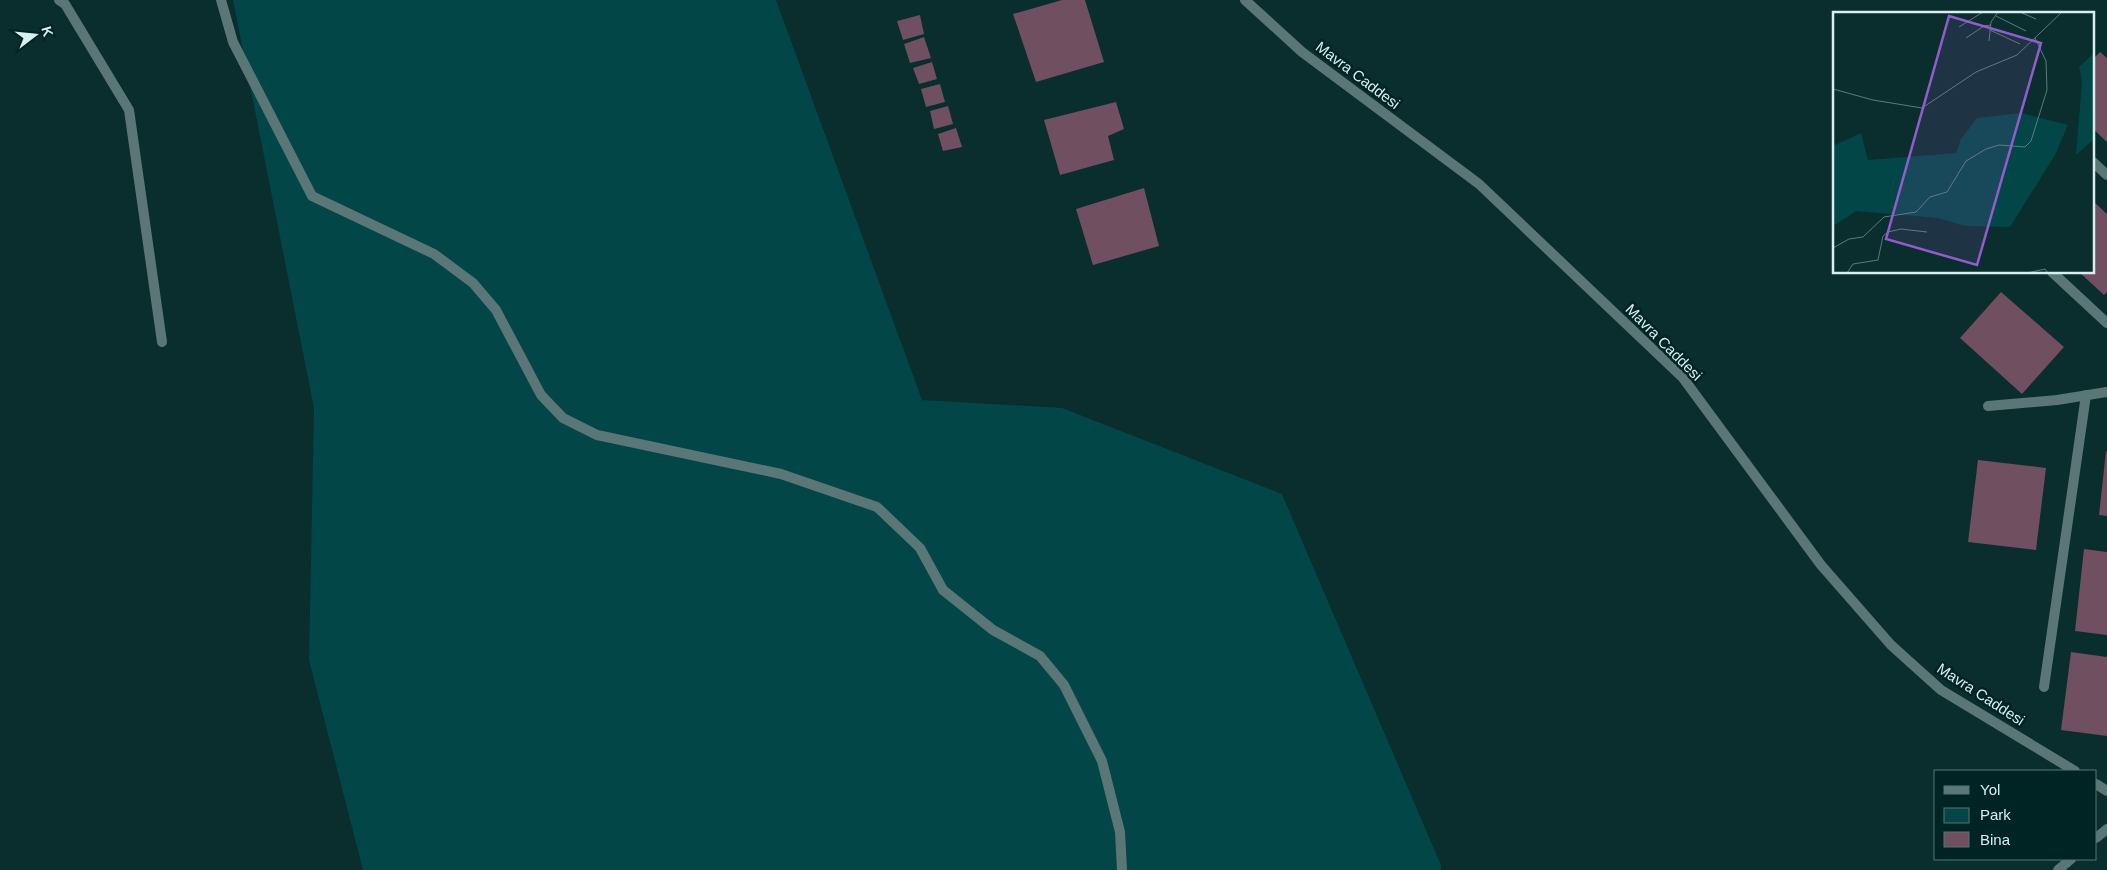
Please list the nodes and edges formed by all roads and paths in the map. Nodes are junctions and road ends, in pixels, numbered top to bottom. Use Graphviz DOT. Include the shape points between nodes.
graph roads {
  1 [pos="59,0"];
  2 [pos="221,0"];
  3 [pos="1244,0"];
  4 [pos="2094,163"];
  5 [pos="2107,174"];
  6 [pos="2054,274"];
  7 [pos="2107,323"];
  8 [pos="162,342"];
  9 [pos="2107,392"];
  10 [pos="2086,395"];
  11 [pos="1988,406"];
  12 [pos="2044,687"];
  13 [pos="2073,770"];
  14 [pos="2107,828"];
  15 [pos="2097,837"];
  16 [pos="2070,860"];
  17 [pos="1122,870"];
  18 [pos="2058,870"];
  1 -- 8 [label="street" via="65,4 129,110"];
  2 -- 17 [label="street" via="233,42 312,196 434,254 473,283 496,310 541,396 563,418 597,435 781,474 877,507 920,548 943,590 993,630 1040,656 1064,685 1102,762 1120,832"];
  3 -- 13 [label="street, Mavra Caddesi" via="1302,52 1479,184 1683,378 1821,565 1891,645 1941,690"];
  4 -- 5 [label="street"];
  6 -- 7 [label="street"];
  9 -- 10 [label="street"];
  10 -- 11 [label="street"];
  10 -- 12 [label="street"];
  14 -- 15 [label="street"];
  16 -- 18 [label="street"];
}
